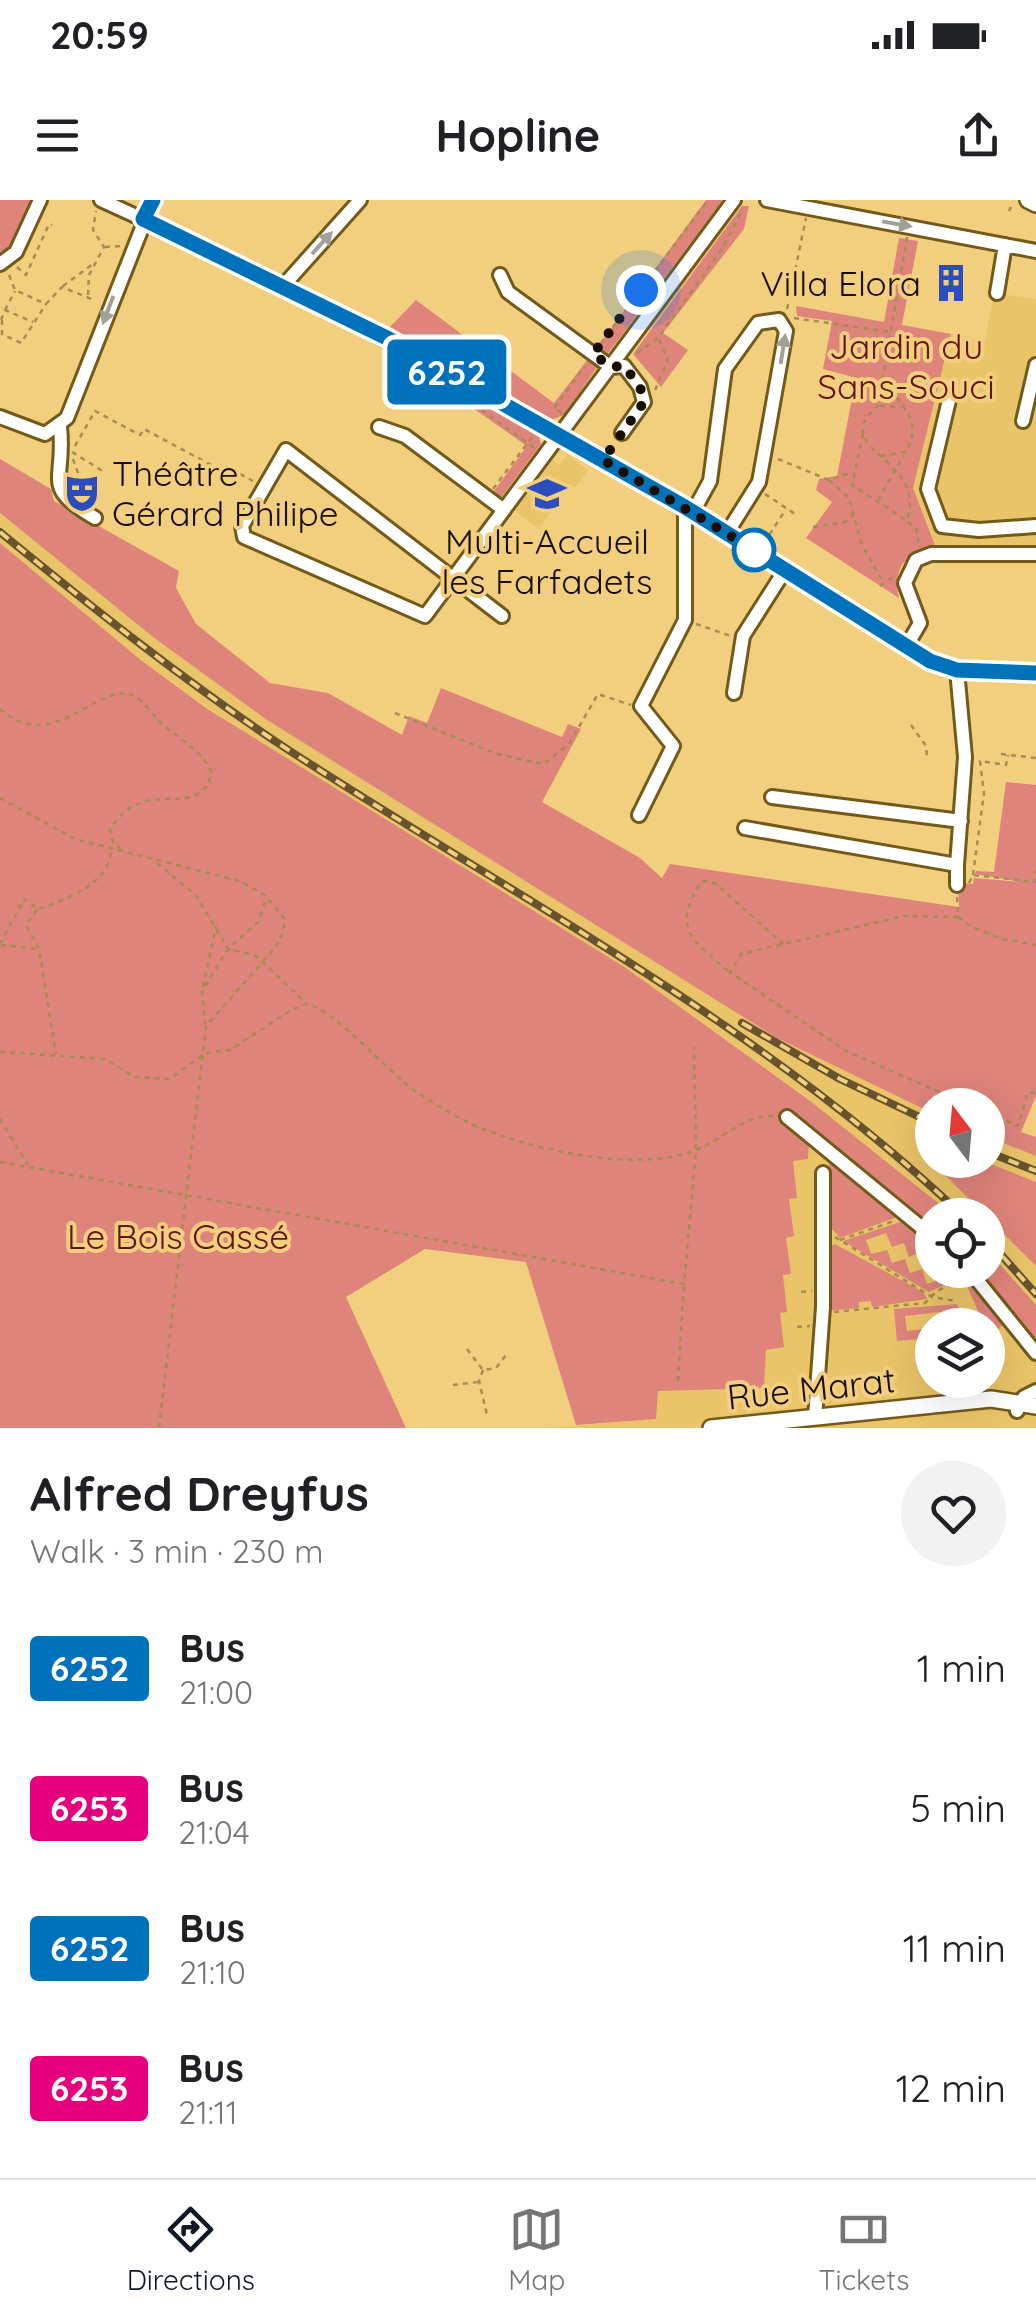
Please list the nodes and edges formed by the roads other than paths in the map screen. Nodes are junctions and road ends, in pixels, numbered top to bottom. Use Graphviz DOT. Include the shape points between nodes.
graph roads {
  1 [pos="40,200"];
  2 [pos="153,200"];
  3 [pos="360,200"];
  4 [pos="767,200"];
  5 [pos="1028,200"];
  6 [pos="99,202"];
  7 [pos="740,203"];
  8 [pos="1036,204"];
  9 [pos="143,219"];
  10 [pos="1004,245"];
  11 [pos="1036,251"];
  12 [pos="7,264"];
  13 [pos="500,275"];
  14 [pos="284,285"];
  15 [pos="997,294"];
  16 [pos="1036,365"];
  17 [pos="615,367"];
  18 [pos="950,396"];
  19 [pos="0,418"];
  20 [pos="1023,421"];
  21 [pos="379,426"];
  22 [pos="60,427"];
  23 [pos="622,432"];
  24 [pos="559,435"];
  25 [pos="500,507"];
  26 [pos="689,509"];
  27 [pos="95,518"];
  28 [pos="1036,526"];
  29 [pos="954,528"];
  30 [pos="727,533"];
  31 [pos="948,554"];
  32 [pos="1036,554"];
  33 [pos="785,570"];
  34 [pos="452,579"];
  35 [pos="502,616"];
  36 [pos="906,647"];
  37 [pos="957,670"];
  38 [pos="1036,673"];
  39 [pos="734,694"];
  40 [pos="772,797"];
  41 [pos="639,815"];
  42 [pos="961,821"];
  43 [pos="745,828"];
  44 [pos="957,865"];
  45 [pos="957,884"];
  46 [pos="787,1117"];
  47 [pos="823,1174"];
  48 [pos="915,1221"];
  49 [pos="984,1288"];
  50 [pos="1036,1353"];
  51 [pos="1036,1391"];
  52 [pos="1025,1406"];
  53 [pos="1036,1416"];
  54 [pos="818,1423"];
  55 [pos="711,1428"];
  1 -- 12 [label="street"];
  2 -- 9 [label="street"];
  14 -- 3 [label="street, one-way"];
  4 -- 10 [label="street, one-way"];
  5 -- 8 [label="main road"];
  6 -- 9 [label="street"];
  7 -- 17 [label="street"];
  9 -- 14 [label="street"];
  9 -- 22 [label="street, one-way"];
  10 -- 11 [label="street"];
  10 -- 15 [label="street"];
  13 -- 17 [label="street" via="508,292"];
  14 -- 24 [label="street"];
  16 -- 20 [label="street"];
  17 -- 23 [label="street" via="624,366 644,402"];
  17 -- 24 [label="street"];
  18 -- 29 [label="street" via="928,489 942,526"];
  19 -- 22 [label="street" via="39,434"];
  21 -- 25 [label="street" via="405,436"];
  22 -- 27 [label="street" via="59,491"];
  24 -- 25 [label="street"];
  24 -- 26 [label="street" via="654,496"];
  25 -- 34 [label="street"];
  26 -- 30 [label="street"];
  30 -- 26 [label="street, one-way" via="756,488 766,452 786,331 779,320 758,323 725,369 714,466"];
  26 -- 41 [label="street" via="685,620 641,706 673,746"];
  28 -- 29 [label="street"];
  29 -- 31 [label="street"];
  30 -- 33 [label="street"];
  31 -- 32 [label="street"];
  31 -- 36 [label="street" via="918,558 905,578 920,619"];
  33 -- 36 [label="street"];
  33 -- 39 [label="street" via="743,640"];
  34 -- 34 [label="street" via="286,450 242,526 244,537 425,616"];
  34 -- 35 [label="street"];
  36 -- 37 [label="street"];
  37 -- 38 [label="street"];
  37 -- 42 [label="street" via="965,756"];
  40 -- 42 [label="street"];
  42 -- 44 [label="street"];
  43 -- 44 [label="street"];
  44 -- 45 [label="street"];
  46 -- 48 [label="street"];
  47 -- 54 [label="street"];
  49 -- 50 [label="street"];
  51 -- 52 [label="street"];
  52 -- 53 [label="main road, Rue Marat"];
  52 -- 54 [label="main road, Rue Marat"];
  54 -- 55 [label="main road, Rue Marat"];
}
